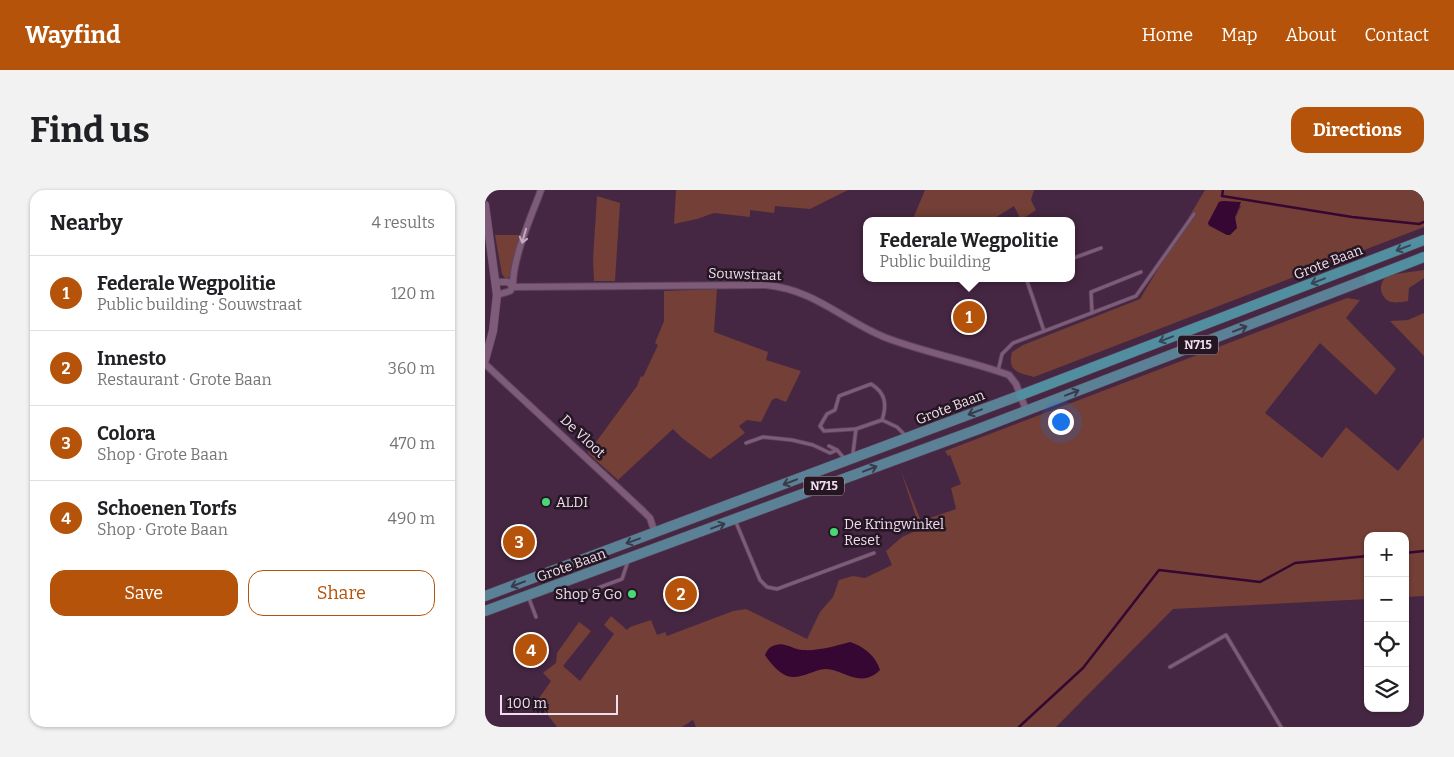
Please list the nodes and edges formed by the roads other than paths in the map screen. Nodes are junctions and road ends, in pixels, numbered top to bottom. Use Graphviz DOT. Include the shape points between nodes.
graph roads {
  1 [pos="541,190"];
  2 [pos="485,205"];
  3 [pos="1194,214"];
  4 [pos="487,234"];
  5 [pos="1424,240"];
  6 [pos="1101,248"];
  7 [pos="1424,257"];
  8 [pos="1075,258"];
  9 [pos="1412,262"];
  10 [pos="1424,262"];
  11 [pos="1364,263"];
  12 [pos="1141,272"];
  13 [pos="1370,278"];
  14 [pos="495,282"];
  15 [pos="1027,282"];
  16 [pos="513,288"];
  17 [pos="497,295"];
  18 [pos="1092,313"];
  19 [pos="1044,331"];
  20 [pos="485,362"];
  21 [pos="998,371"];
  22 [pos="1021,395"];
  23 [pos="1026,410"];
  24 [pos="882,420"];
  25 [pos="856,429"];
  26 [pos="907,438"];
  27 [pos="746,443"];
  28 [pos="829,446"];
  29 [pos="837,450"];
  30 [pos="850,459"];
  31 [pos="735,520"];
  32 [pos="655,532"];
  33 [pos="874,553"];
  34 [pos="629,558"];
  35 [pos="553,586"];
  36 [pos="485,596"];
  37 [pos="527,596"];
  38 [pos="485,612"];
  39 [pos="536,617"];
  40 [pos="1170,667"];
  41 [pos="485,724"];
  42 [pos="489,727"];
  43 [pos="1281,727"];
  1 -- 16 [label="street, one-way" via="525,231"];
  2 -- 4 [label="street"];
  3 -- 18 [label="lane" via="1136,296"];
  4 -- 14 [label="street"];
  5 -- 11 [label="highway, Grote Baan / N715, one-way"];
  6 -- 8 [label="lane"];
  7 -- 9 [label="highway, Grote Baan / N715"];
  9 -- 10 [label="highway"];
  9 -- 13 [label="highway, Grote Baan / N715"];
  11 -- 13 [label="lane"];
  11 -- 22 [label="highway, Grote Baan / N715, one-way"];
  12 -- 18 [label="lane" via="1091,292"];
  23 -- 13 [label="main road, Grote Baan / N715, one-way"];
  14 -- 16 [label="street, Souwstraat" via="508,282"];
  14 -- 17 [label="street"];
  15 -- 19 [label="lane"];
  16 -- 17 [label="street, Souwstraat"];
  16 -- 21 [label="street, Souwstraat" via="766,285 787,288 809,296 882,336"];
  17 -- 20 [label="street" via="493,332"];
  18 -- 19 [label="lane"];
  19 -- 21 [label="lane" via="1013,344 1002,354"];
  20 -- 32 [label="street, De Vloot" via="650,518"];
  21 -- 22 [label="street, Souwstraat" via="1009,375"];
  22 -- 23 [label="street, Souwstraat"];
  22 -- 26 [label="main road, Grote Baan / N715, one-way"];
  31 -- 23 [label="main road, Grote Baan / N715, one-way"];
  24 -- 25 [label="lane"];
  24 -- 25 [label="lane" via="886,407 880,389 871,384 839,396 835,410 827,414 820,426 823,432"];
  24 -- 26 [label="lane"];
  25 -- 30 [label="lane"];
  26 -- 30 [label="main road, Grote Baan / N715"];
  27 -- 29 [label="lane" via="763,437 802,442 830,453"];
  28 -- 29 [label="lane"];
  29 -- 30 [label="lane"];
  30 -- 32 [label="main road, Grote Baan / N715, one-way"];
  31 -- 33 [label="lane" via="760,580 767,587 777,589"];
  34 -- 31 [label="main road, Grote Baan / N715, one-way"];
  32 -- 36 [label="main road, Grote Baan / N715, one-way"];
  34 -- 35 [label="main road, Grote Baan / N715"];
  34 -- 35 [label="lane" via="623,580 576,596"];
  35 -- 37 [label="main road, Grote Baan / N715"];
  37 -- 38 [label="main road, Grote Baan / N715"];
  37 -- 39 [label="lane"];
  40 -- 43 [label="lane" via="1226,635"];
  41 -- 42 [label="street"];
}
